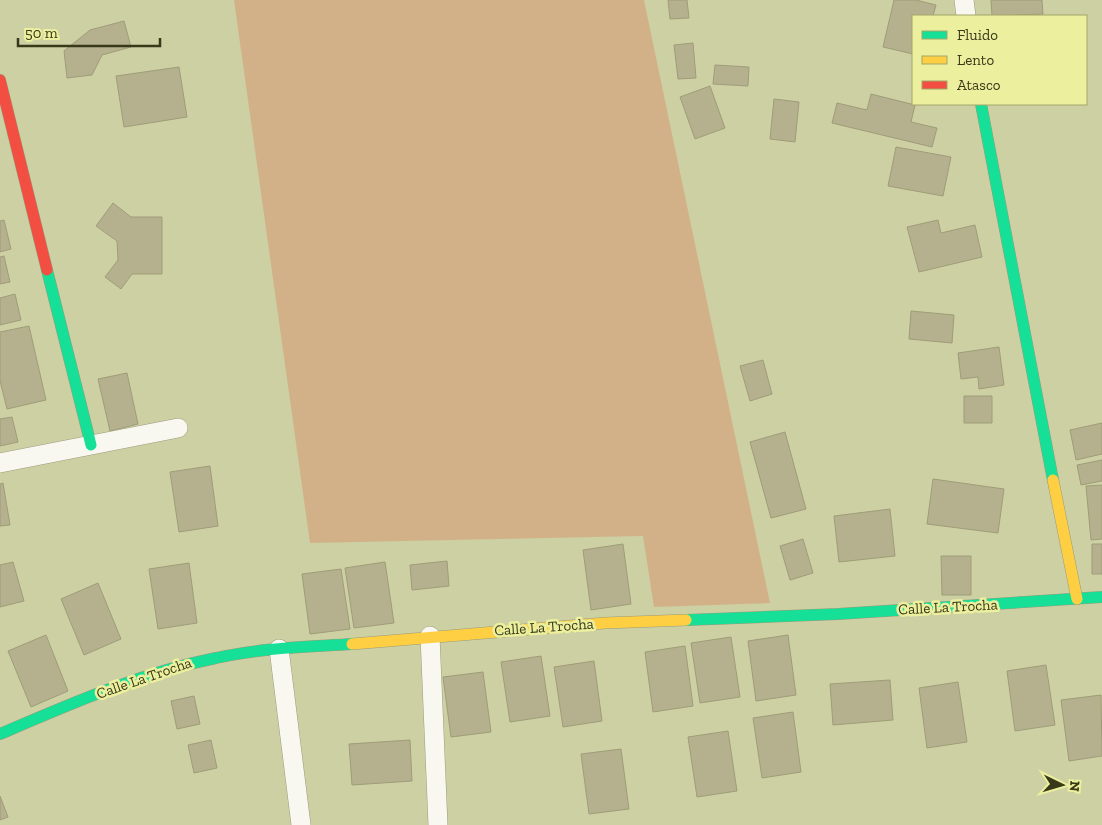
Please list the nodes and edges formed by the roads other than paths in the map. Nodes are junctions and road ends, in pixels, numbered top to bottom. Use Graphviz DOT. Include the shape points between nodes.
graph roads {
  1 [pos="964,0"];
  2 [pos="966,15"];
  3 [pos="0,80"];
  4 [pos="981,105"];
  5 [pos="178,428"];
  6 [pos="91,445"];
  7 [pos="0,463"];
  8 [pos="1102,597"];
  9 [pos="1077,599"];
  10 [pos="430,636"];
  11 [pos="279,649"];
  12 [pos="0,734"];
  13 [pos="301,825"];
  14 [pos="438,825"];
  1 -- 2 [label="street"];
  3 -- 6 [label="street"];
  4 -- 9 [label="street"];
  5 -- 6 [label="street"];
  6 -- 7 [label="street"];
  8 -- 9 [label="street, Calle La Trocha"];
  9 -- 10 [label="street, Calle La Trocha" via="605,623"];
  10 -- 11 [label="street, Calle La Trocha"];
  10 -- 14 [label="street"];
  11 -- 12 [label="street, Calle La Trocha" via="224,655 173,666"];
  11 -- 13 [label="street"];
}
